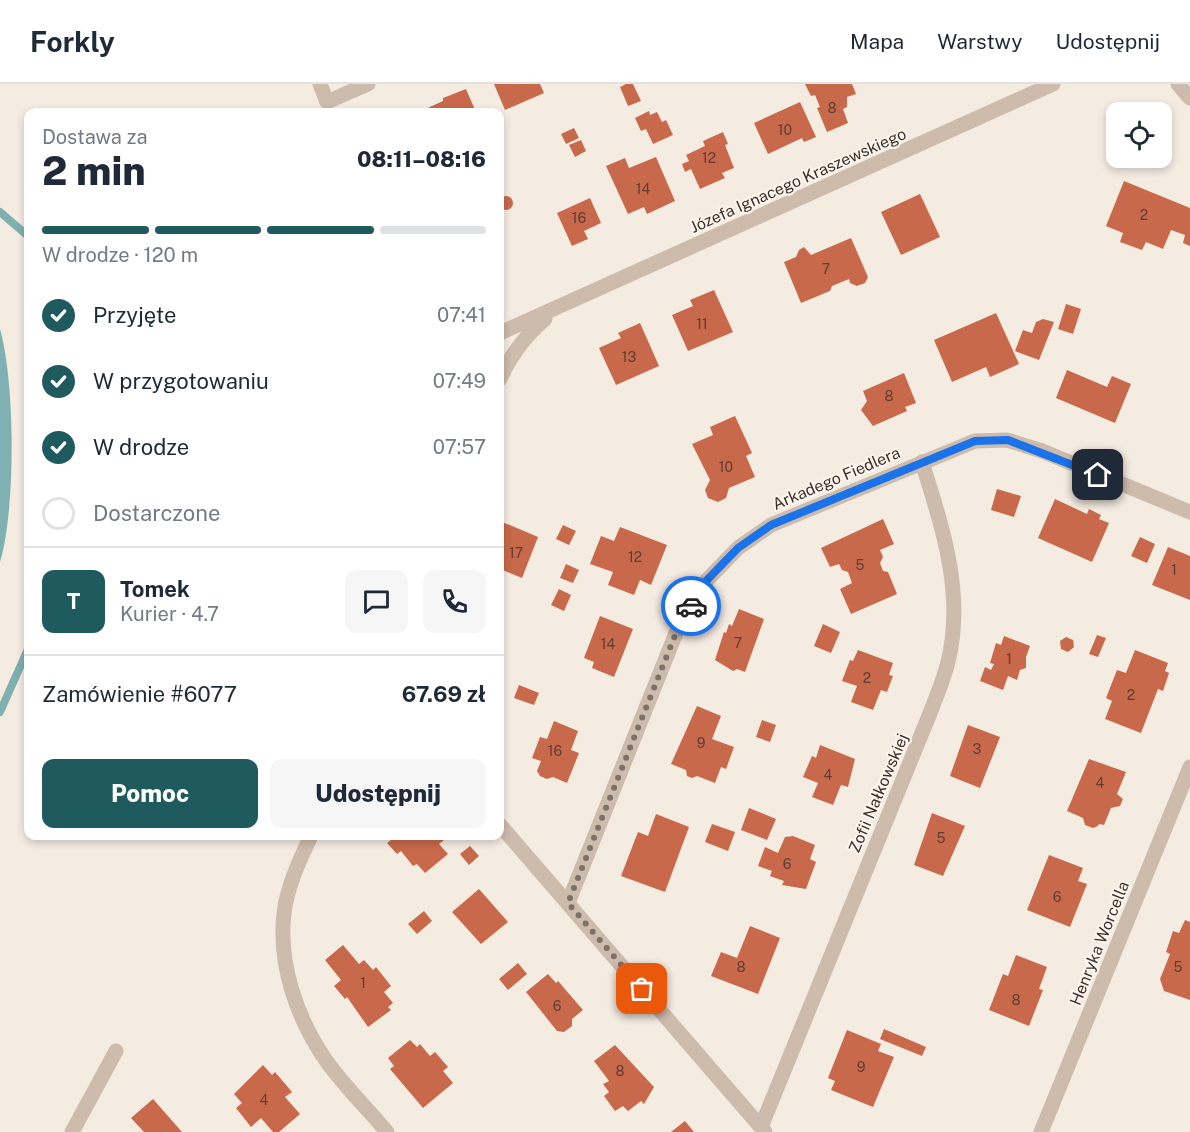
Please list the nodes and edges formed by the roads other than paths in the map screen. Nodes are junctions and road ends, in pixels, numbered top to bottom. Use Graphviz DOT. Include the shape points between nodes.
graph roads {
  1 [pos="320,84"];
  2 [pos="368,84"];
  3 [pos="1053,84"];
  4 [pos="1178,84"];
  5 [pos="1190,98"];
  6 [pos="557,309"];
  7 [pos="504,331"];
  8 [pos="504,370"];
  9 [pos="922,462"];
  10 [pos="1190,512"];
  11 [pos="1190,767"];
  12 [pos="504,830"];
  13 [pos="309,840"];
  14 [pos="568,903"];
  15 [pos="117,1050"];
  16 [pos="763,1130"];
  17 [pos="72,1132"];
  18 [pos="387,1132"];
  19 [pos="1041,1132"];
  1 -- 2 [label="street" via="327,102"];
  3 -- 6 [label="street, Józefa Ignacego Kraszewskiego"];
  4 -- 5 [label="street"];
  6 -- 7 [label="street, Józefa Ignacego Kraszewskiego"];
  6 -- 8 [label="street, Józefa Ignacego Kraszewskiego" via="527,334"];
  9 -- 10 [label="street, Arkadego Fiedlera" via="975,441 1008,440"];
  9 -- 14 [label="street, Arkadego Fiedlera" via="771,525 738,548 707,580 678,628"];
  9 -- 16 [label="street, Zofii Nałkowskiej" via="944,533 954,594 948,663"];
  11 -- 19 [label="street, Henryka Worcella"];
  12 -- 14 [label="street"];
  13 -- 18 [label="street" via="284,913 286,966 295,1007 325,1060"];
  14 -- 16 [label="street"];
  15 -- 17 [label="street"];
}
